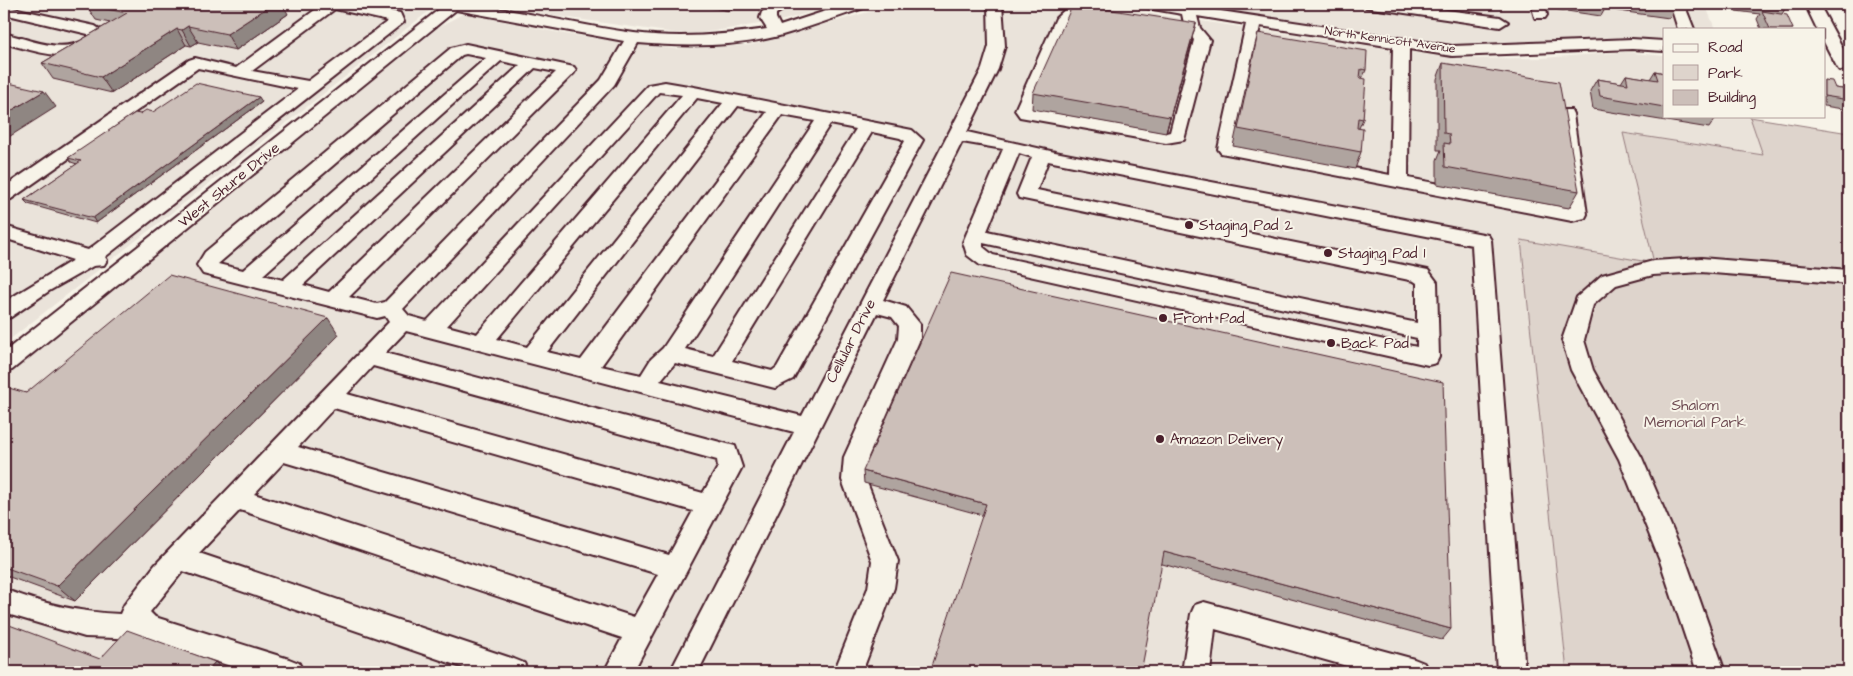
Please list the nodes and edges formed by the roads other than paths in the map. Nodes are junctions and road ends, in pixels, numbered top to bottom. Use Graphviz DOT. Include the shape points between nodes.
graph roads {
  1 [pos="332,4"];
  2 [pos="450,4"];
  3 [pos="785,4"];
  4 [pos="861,4"];
  5 [pos="995,4"];
  6 [pos="1079,4"];
  7 [pos="1147,4"];
  8 [pos="1371,4"];
  9 [pos="1498,4"];
  10 [pos="1677,4"];
  11 [pos="1812,4"];
  12 [pos="488,7"];
  13 [pos="770,8"];
  14 [pos="1448,9"];
  15 [pos="4,10"];
  16 [pos="1188,10"];
  17 [pos="1254,20"];
  18 [pos="1500,22"];
  19 [pos="1686,28"];
  20 [pos="1825,28"];
  21 [pos="1826,30"];
  22 [pos="776,32"];
  23 [pos="4,38"];
  24 [pos="634,38"];
  25 [pos="1401,43"];
  26 [pos="1663,46"];
  27 [pos="1504,50"];
  28 [pos="498,55"];
  29 [pos="532,62"];
  30 [pos="1826,65"];
  31 [pos="1847,68"];
  32 [pos="238,73"];
  33 [pos="311,87"];
  34 [pos="694,92"];
  35 [pos="734,100"];
  36 [pos="778,109"];
  37 [pos="1565,114"];
  38 [pos="826,118"];
  39 [pos="867,126"];
  40 [pos="955,136"];
  41 [pos="1013,146"];
  42 [pos="1042,155"];
  43 [pos="4,176"];
  44 [pos="24,180"];
  45 [pos="1399,181"];
  46 [pos="4,195"];
  47 [pos="4,232"];
  48 [pos="976,235"];
  49 [pos="91,258"];
  50 [pos="124,268"];
  51 [pos="1797,272"];
  52 [pos="1849,277"];
  53 [pos="247,278"];
  54 [pos="287,288"];
  55 [pos="1849,292"];
  56 [pos="1240,293"];
  57 [pos="333,300"];
  58 [pos="869,304"];
  59 [pos="4,312"];
  60 [pos="397,314"];
  61 [pos="1236,315"];
  62 [pos="432,330"];
  63 [pos="1428,333"];
  64 [pos="482,343"];
  65 [pos="671,354"];
  66 [pos="532,355"];
  67 [pos="368,357"];
  68 [pos="4,364"];
  69 [pos="718,366"];
  70 [pos="587,369"];
  71 [pos="646,385"];
  72 [pos="329,398"];
  73 [pos="808,427"];
  74 [pos="280,451"];
  75 [pos="235,498"];
  76 [pos="710,505"];
  77 [pos="179,558"];
  78 [pos="675,568"];
  79 [pos="4,601"];
  80 [pos="147,627"];
  81 [pos="640,632"];
  82 [pos="289,672"];
  83 [pos="514,672"];
  84 [pos="618,672"];
  85 [pos="684,672"];
  86 [pos="848,672"];
  87 [pos="1196,672"];
  88 [pos="1414,672"];
  89 [pos="1510,672"];
  90 [pos="1711,672"];
  1 -- 32 [label="street"];
  1 -- 33 [label="street" via="396,16 396,22"];
  2 -- 12 [label="street"];
  2 -- 50 [label="street, West Shure Drive"];
  3 -- 13 [label="street"];
  4 -- 22 [label="street"];
  5 -- 40 [label="street, Cellular Drive" via="997,46 990,70"];
  6 -- 16 [label="street" via="1064,18 1023,110 1166,138 1178,136 1202,40 1193,28"];
  7 -- 16 [label="street, North Kennicott Avenue"];
  8 -- 14 [label="street"];
  9 -- 18 [label="street"];
  10 -- 19 [label="street"];
  11 -- 20 [label="street"];
  12 -- 24 [label="street"];
  13 -- 22 [label="street" via="768,18"];
  14 -- 18 [label="street"];
  15 -- 23 [label="street" via="90,30 96,32 96,40 80,50 66,52"];
  16 -- 17 [label="street, North Kennicott Avenue"];
  17 -- 25 [label="street, North Kennicott Avenue"];
  17 -- 45 [label="street" via="1227,149"];
  18 -- 27 [label="street"];
  21 -- 31 [label="street"];
  22 -- 24 [label="street" via="701,40"];
  24 -- 60 [label="street" via="608,82"];
  25 -- 27 [label="street, North Kennicott Avenue" via="1452,51"];
  25 -- 45 [label="street"];
  26 -- 27 [label="street, North Kennicott Avenue" via="1632,44"];
  28 -- 29 [label="street"];
  28 -- 53 [label="street"];
  28 -- 53 [label="street" via="466,49 457,51 207,264 210,268"];
  29 -- 54 [label="street"];
  29 -- 57 [label="street" via="568,70"];
  30 -- 31 [label="street"];
  32 -- 33 [label="street"];
  32 -- 44 [label="street" via="194,63"];
  33 -- 49 [label="street"];
  34 -- 35 [label="street"];
  34 -- 62 [label="street" via="654,88"];
  34 -- 64 [label="street"];
  35 -- 36 [label="street"];
  35 -- 66 [label="street"];
  36 -- 38 [label="street"];
  36 -- 70 [label="street"];
  37 -- 45 [label="street" via="1578,214 1421,188"];
  38 -- 39 [label="street"];
  38 -- 65 [label="street"];
  39 -- 69 [label="street"];
  39 -- 69 [label="street" via="906,134 914,140 785,374 775,380"];
  40 -- 41 [label="street"];
  40 -- 58 [label="street, Cellular Drive"];
  41 -- 42 [label="street"];
  41 -- 48 [label="street"];
  42 -- 63 [label="street" via="1026,194 1421,275 1427,282"];
  42 -- 89 [label="street" via="1480,240"];
  43 -- 44 [label="street"];
  44 -- 46 [label="street"];
  47 -- 49 [label="street"];
  48 -- 56 [label="street"];
  48 -- 61 [label="street" via="974,250 987,260"];
  49 -- 50 [label="street"];
  49 -- 59 [label="street"];
  50 -- 68 [label="street, West Shure Drive"];
  51 -- 52 [label="street"];
  51 -- 55 [label="street"];
  51 -- 90 [label="street" via="1701,265 1653,268 1609,280 1584,302 1573,340 1582,370 1630,458 1673,560"];
  53 -- 54 [label="street"];
  54 -- 57 [label="street"];
  56 -- 61 [label="street"];
  56 -- 63 [label="street"];
  57 -- 60 [label="street"];
  58 -- 73 [label="street, Cellular Drive"];
  58 -- 86 [label="street" via="899,312 910,324 910,329 909,338 856,457 854,480 884,562 884,575"];
  60 -- 62 [label="street"];
  60 -- 67 [label="street"];
  61 -- 63 [label="street" via="1428,357"];
  62 -- 64 [label="street"];
  64 -- 66 [label="street"];
  65 -- 69 [label="street"];
  65 -- 71 [label="street"];
  66 -- 70 [label="street"];
  67 -- 72 [label="street"];
  67 -- 76 [label="street" via="727,453 730,468"];
  70 -- 71 [label="street"];
  71 -- 73 [label="street"];
  72 -- 74 [label="street"];
  72 -- 76 [label="street"];
  73 -- 85 [label="street, Cellular Drive"];
  74 -- 75 [label="street"];
  74 -- 78 [label="street"];
  75 -- 77 [label="street"];
  75 -- 81 [label="street"];
  76 -- 78 [label="street"];
  77 -- 80 [label="street" via="133,614"];
  77 -- 83 [label="street"];
  78 -- 81 [label="street"];
  79 -- 80 [label="street" via="85,625"];
  80 -- 82 [label="street"];
  81 -- 84 [label="street"];
  87 -- 88 [label="street" via="1204,614"];
}
